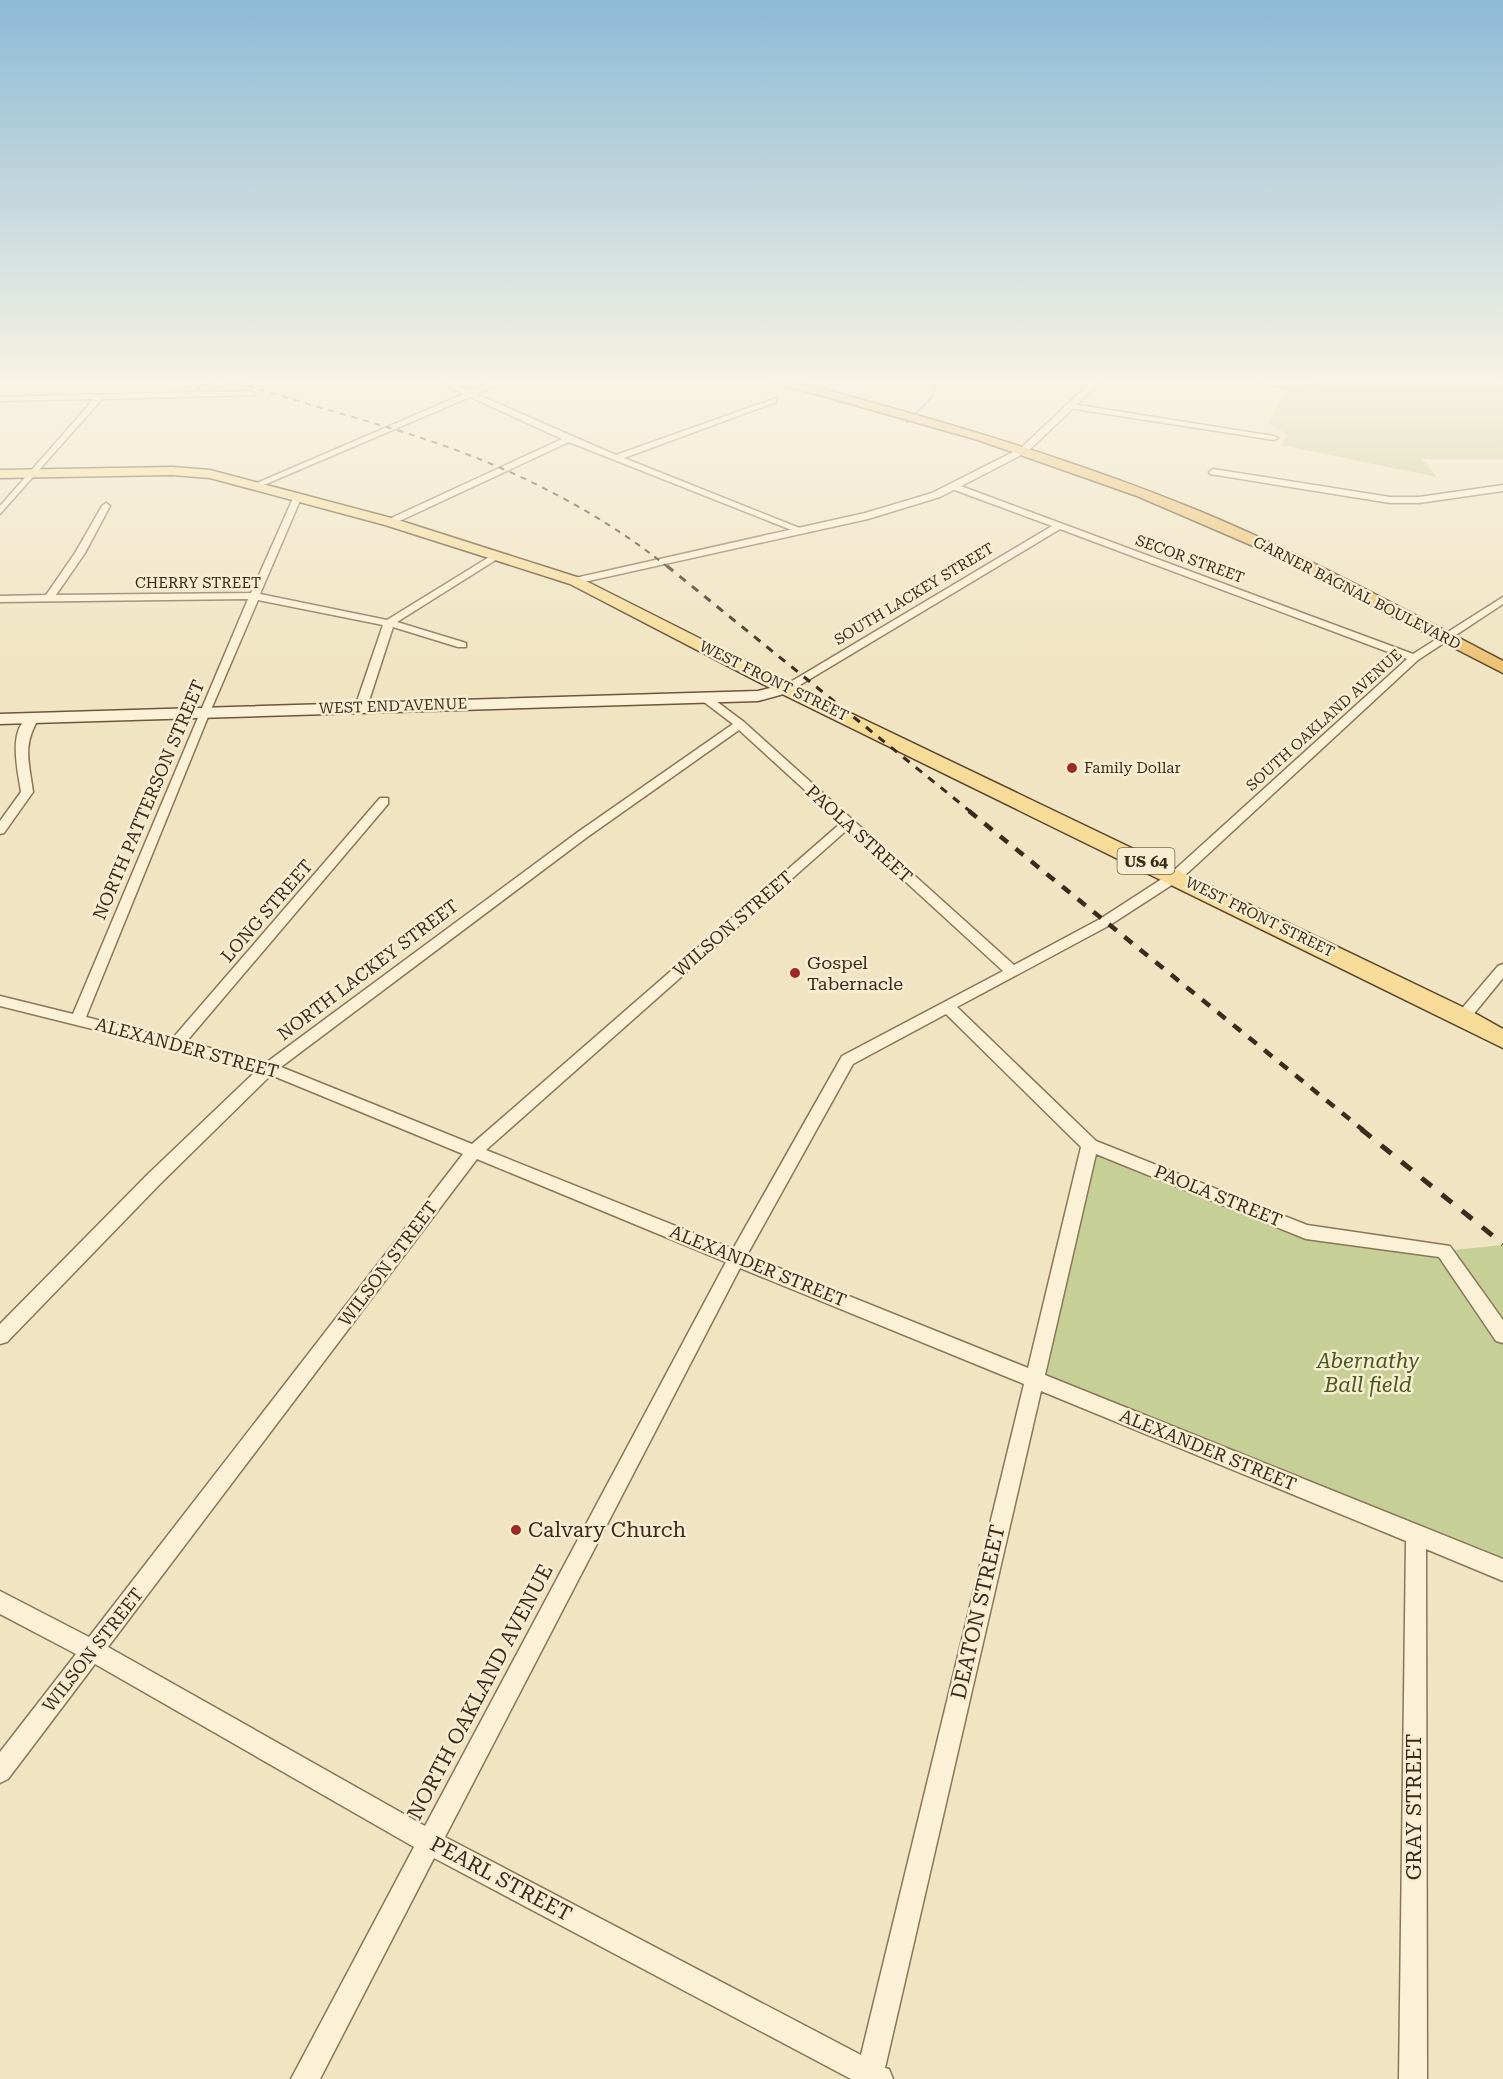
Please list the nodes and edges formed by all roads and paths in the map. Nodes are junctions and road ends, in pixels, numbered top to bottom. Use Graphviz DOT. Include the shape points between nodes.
graph roads {
  1 [pos="31,475"];
  2 [pos="208,475"];
  3 [pos="280,475"];
  4 [pos="491,475"];
  5 [pos="661,475"];
  6 [pos="977,475"];
  7 [pos="1093,475"];
  8 [pos="1231,475"];
  9 [pos="256,485"];
  10 [pos="955,487"];
  11 [pos="1503,488"];
  12 [pos="298,496"];
  13 [pos="106,506"];
  14 [pos="0,511"];
  15 [pos="390,522"];
  16 [pos="1059,526"];
  17 [pos="802,531"];
  18 [pos="497,556"];
  19 [pos="575,581"];
  20 [pos="255,596"];
  21 [pos="0,598"];
  22 [pos="49,598"];
  23 [pos="1503,600"];
  24 [pos="389,623"];
  25 [pos="1443,637"];
  26 [pos="462,645"];
  27 [pos="1414,658"];
  28 [pos="1503,668"];
  29 [pos="786,689"];
  30 [pos="704,697"];
  31 [pos="361,707"];
  32 [pos="204,712"];
  33 [pos="33,718"];
  34 [pos="0,719"];
  35 [pos="740,724"];
  36 [pos="384,801"];
  37 [pos="847,824"];
  38 [pos="0,830"];
  39 [pos="1176,876"];
  40 [pos="1503,969"];
  41 [pos="1013,972"];
  42 [pos="0,1001"];
  43 [pos="948,1007"];
  44 [pos="1463,1017"];
  45 [pos="78,1019"];
  46 [pos="1503,1040"];
  47 [pos="176,1044"];
  48 [pos="269,1068"];
  49 [pos="1090,1145"];
  50 [pos="475,1150"];
  51 [pos="737,1257"];
  52 [pos="1503,1335"];
  53 [pos="0,1336"];
  54 [pos="1033,1379"];
  55 [pos="1416,1535"];
  56 [pos="1503,1570"];
  57 [pos="0,1602"];
  58 [pos="93,1651"];
  59 [pos="0,1771"];
  60 [pos="428,1840"];
  61 [pos="873,2077"];
  62 [pos="304,2079"];
  63 [pos="1413,2079"];
  1 -- 14 [label="street"];
  2 -- 9 [label="main road, WEST FRONT STREET / US 64"];
  3 -- 9 [label="street"];
  4 -- 15 [label="street"];
  5 -- 17 [label="street"];
  6 -- 10 [label="street"];
  7 -- 25 [label="highway, GARNER BAGNAL BOULEVARD" via="1246,536 1327,574"];
  8 -- 11 [label="street" via="1398,500"];
  9 -- 12 [label="main road, WEST FRONT STREET / US 64"];
  10 -- 16 [label="street, SECOR STREET"];
  10 -- 17 [label="street" via="894,508"];
  12 -- 15 [label="main road, WEST FRONT STREET / US 64"];
  12 -- 20 [label="street, NORTH PATTERSON STREET"];
  13 -- 22 [label="street"];
  15 -- 18 [label="main road, WEST FRONT STREET / US 64"];
  16 -- 27 [label="street, SECOR STREET"];
  16 -- 29 [label="street, SOUTH LACKEY STREET"];
  17 -- 19 [label="street"];
  18 -- 19 [label="main road, WEST FRONT STREET / US 64"];
  18 -- 24 [label="street"];
  19 -- 29 [label="main road, WEST FRONT STREET / US 64"];
  20 -- 22 [label="street, CHERRY STREET"];
  20 -- 24 [label="street, CHERRY STREET"];
  20 -- 32 [label="street, NORTH PATTERSON STREET"];
  21 -- 22 [label="street, CHERRY STREET"];
  23 -- 25 [label="street, SOUTH OAKLAND AVENUE"];
  24 -- 26 [label="street, CHERRY STREET"];
  24 -- 31 [label="street"];
  25 -- 27 [label="street, SOUTH OAKLAND AVENUE"];
  25 -- 28 [label="highway, GARNER BAGNAL BOULEVARD"];
  27 -- 39 [label="street, SOUTH OAKLAND AVENUE"];
  29 -- 30 [label="main road, WEST END AVENUE" via="758,696"];
  29 -- 39 [label="main road, WEST FRONT STREET / US 64"];
  30 -- 31 [label="main road, WEST END AVENUE"];
  30 -- 35 [label="street, PAOLA STREET"];
  31 -- 32 [label="main road, WEST END AVENUE"];
  32 -- 33 [label="main road, WEST END AVENUE"];
  32 -- 45 [label="street, NORTH PATTERSON STREET"];
  33 -- 34 [label="main road, WEST END AVENUE"];
  33 -- 38 [label="street" via="19,748 27,792"];
  35 -- 37 [label="street, PAOLA STREET"];
  35 -- 48 [label="street, NORTH LACKEY STREET" via="582,835"];
  36 -- 47 [label="street, LONG STREET"];
  37 -- 41 [label="street, PAOLA STREET"];
  37 -- 50 [label="street, WILSON STREET"];
  39 -- 41 [label="street, NORTH OAKLAND AVENUE" via="1105,922"];
  39 -- 44 [label="main road, WEST FRONT STREET / US 64"];
  40 -- 44 [label="street"];
  41 -- 43 [label="street, NORTH OAKLAND AVENUE"];
  42 -- 45 [label="street, ALEXANDER STREET"];
  43 -- 49 [label="street, PAOLA STREET"];
  43 -- 51 [label="street, NORTH OAKLAND AVENUE" via="847,1060"];
  44 -- 46 [label="main road, WEST FRONT STREET / US 64"];
  45 -- 47 [label="street, ALEXANDER STREET"];
  47 -- 48 [label="street, ALEXANDER STREET"];
  48 -- 50 [label="street, ALEXANDER STREET"];
  48 -- 53 [label="street, NORTH LACKEY STREET"];
  49 -- 52 [label="street, PAOLA STREET" via="1306,1232 1444,1251"];
  49 -- 54 [label="street, DEATON STREET"];
  50 -- 51 [label="street, ALEXANDER STREET"];
  50 -- 58 [label="street, WILSON STREET"];
  51 -- 54 [label="street, ALEXANDER STREET"];
  51 -- 60 [label="street, NORTH OAKLAND AVENUE"];
  54 -- 55 [label="street, ALEXANDER STREET"];
  54 -- 61 [label="street, DEATON STREET"];
  55 -- 56 [label="street, ALEXANDER STREET"];
  55 -- 63 [label="street, GRAY STREET"];
  57 -- 58 [label="street, PEARL STREET"];
  58 -- 59 [label="street, WILSON STREET"];
  58 -- 60 [label="street, PEARL STREET"];
  60 -- 61 [label="street, PEARL STREET"];
  60 -- 62 [label="street, NORTH OAKLAND AVENUE"];
}
